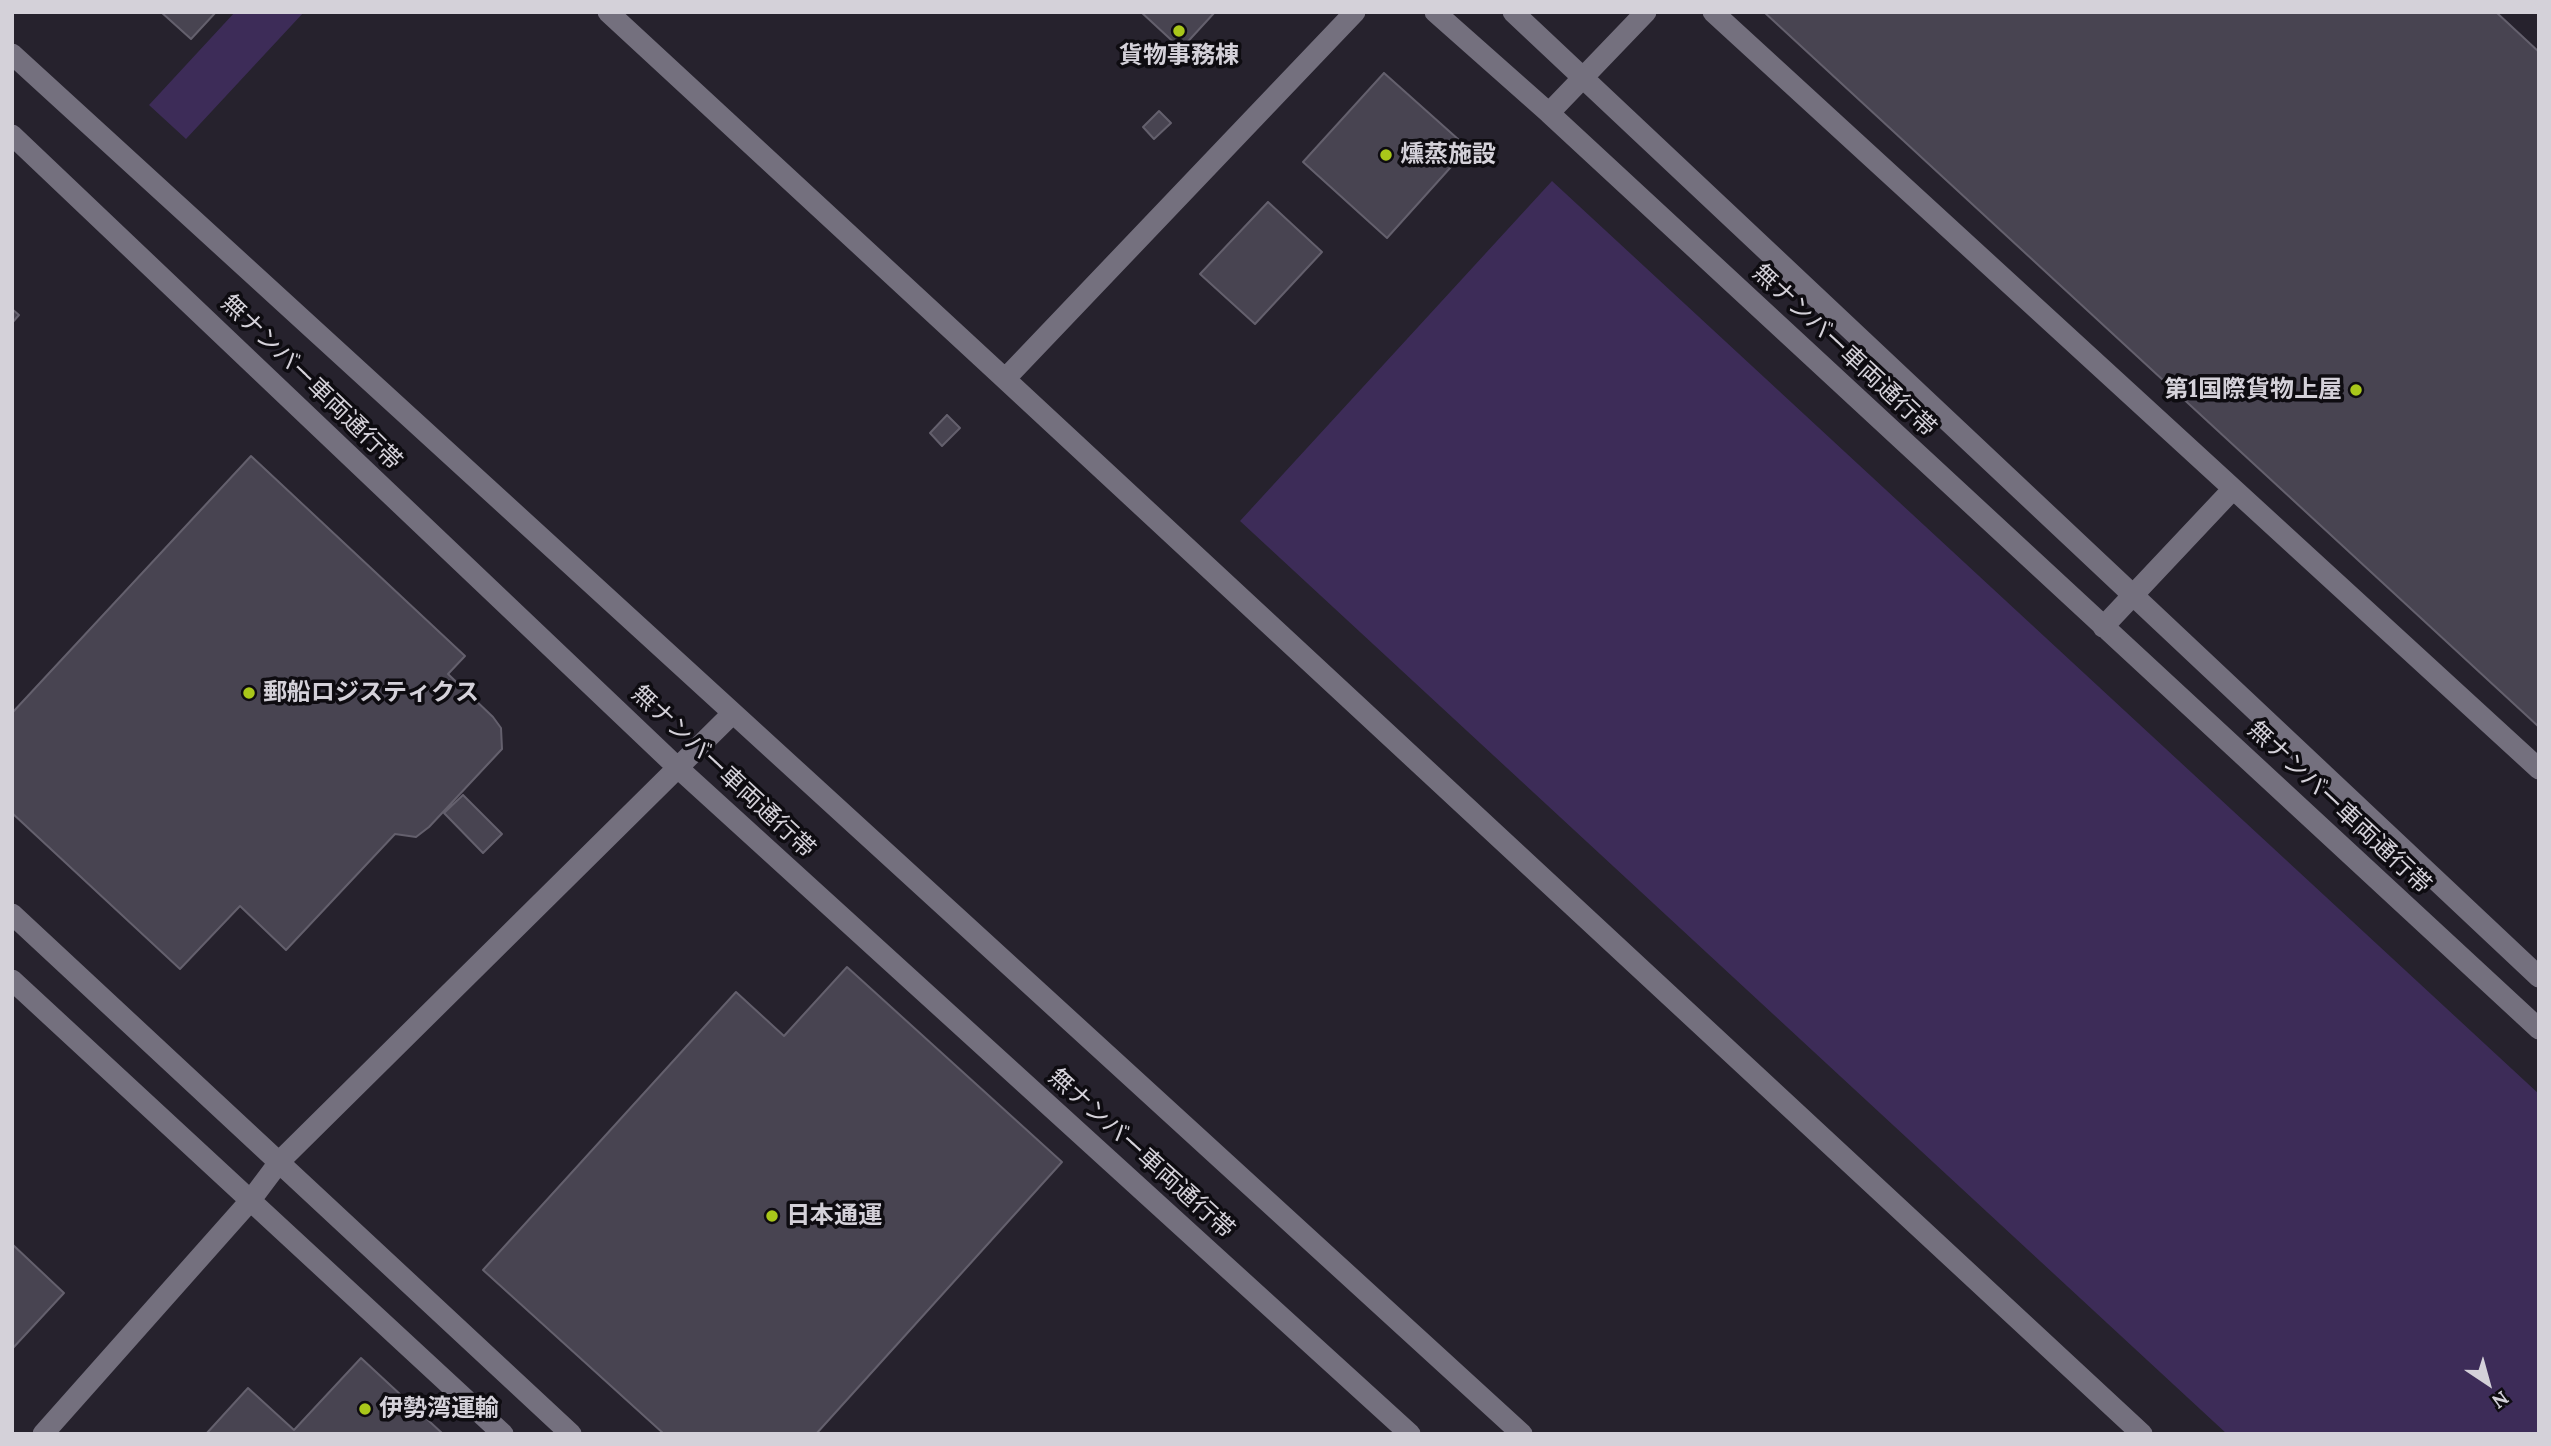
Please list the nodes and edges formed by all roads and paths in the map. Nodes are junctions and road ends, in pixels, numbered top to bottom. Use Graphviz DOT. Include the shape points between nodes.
graph roads {
  1 [pos="608,12"];
  2 [pos="1355,12"];
  3 [pos="1435,12"];
  4 [pos="1513,12"];
  5 [pos="1646,12"];
  6 [pos="1713,12"];
  7 [pos="12,54"];
  8 [pos="1582,79"];
  9 [pos="1549,114"];
  10 [pos="12,135"];
  11 [pos="1005,379"];
  12 [pos="2233,489"];
  13 [pos="2132,596"];
  14 [pos="2104,626"];
  15 [pos="733,713"];
  16 [pos="677,767"];
  17 [pos="2539,768"];
  18 [pos="12,914"];
  19 [pos="2539,977"];
  20 [pos="12,980"];
  21 [pos="2539,1029"];
  22 [pos="280,1161"];
  23 [pos="250,1201"];
  24 [pos="43,1434"];
  25 [pos="503,1434"];
  26 [pos="571,1434"];
  27 [pos="1410,1434"];
  28 [pos="1522,1434"];
  29 [pos="2142,1434"];
  1 -- 11 [label="lane"];
  2 -- 11 [label="lane"];
  3 -- 9 [label="lane, 無ナンバー車両通行帯"];
  4 -- 8 [label="lane"];
  5 -- 8 [label="lane"];
  6 -- 12 [label="lane"];
  7 -- 15 [label="lane"];
  8 -- 9 [label="lane"];
  8 -- 13 [label="lane"];
  9 -- 14 [label="lane, 無ナンバー車両通行帯"];
  10 -- 16 [label="lane, 無ナンバー車両通行帯"];
  11 -- 29 [label="lane"];
  12 -- 13 [label="lane"];
  12 -- 17 [label="lane"];
  13 -- 14 [label="lane"];
  13 -- 19 [label="lane"];
  14 -- 21 [label="lane, 無ナンバー車両通行帯"];
  15 -- 16 [label="lane"];
  15 -- 28 [label="lane"];
  16 -- 22 [label="lane"];
  16 -- 27 [label="lane, 無ナンバー車両通行帯"];
  18 -- 22 [label="lane"];
  20 -- 23 [label="lane"];
  22 -- 23 [label="lane"];
  22 -- 26 [label="lane"];
  23 -- 24 [label="lane"];
  23 -- 25 [label="lane"];
}
